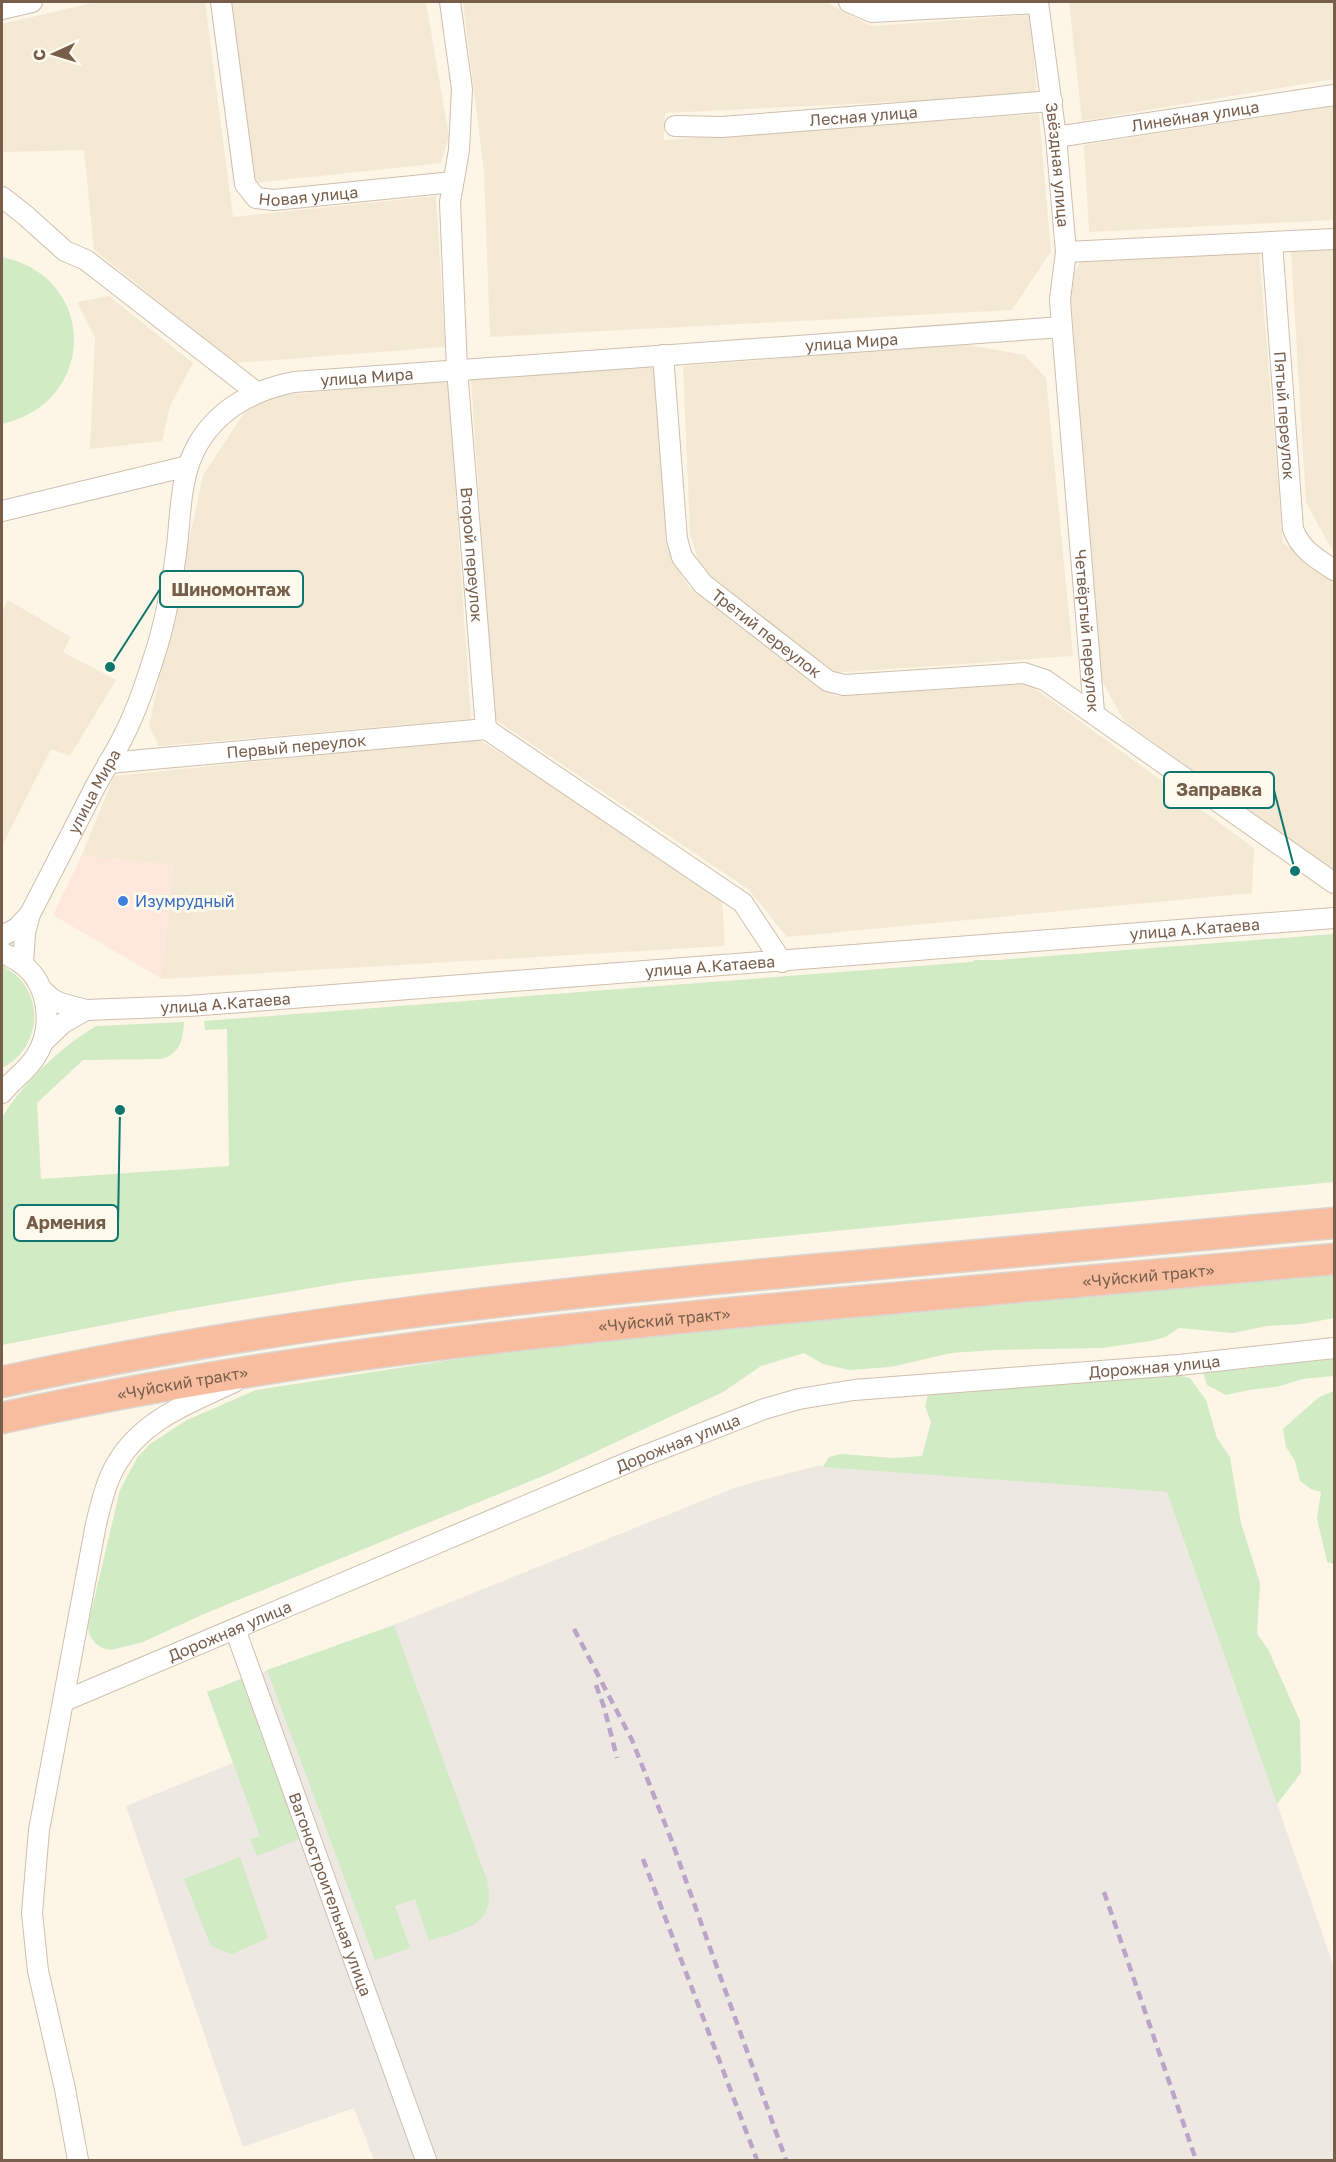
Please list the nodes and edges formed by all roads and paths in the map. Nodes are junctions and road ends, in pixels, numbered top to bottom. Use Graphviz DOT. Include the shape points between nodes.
graph roads {
  1 [pos="32,2"];
  2 [pos="221,2"];
  3 [pos="450,2"];
  4 [pos="849,2"];
  5 [pos="1038,2"];
  6 [pos="2,9"];
  7 [pos="1335,95"];
  8 [pos="1052,101"];
  9 [pos="675,126"];
  10 [pos="1056,137"];
  11 [pos="453,182"];
  12 [pos="2,197"];
  13 [pos="1335,239"];
  14 [pos="1272,242"];
  15 [pos="1066,252"];
  16 [pos="1062,327"];
  17 [pos="663,355"];
  18 [pos="457,369"];
  19 [pos="256,392"];
  20 [pos="188,466"];
  21 [pos="2,511"];
  22 [pos="1335,570"];
  23 [pos="1094,712"];
  24 [pos="486,729"];
  25 [pos="108,763"];
  26 [pos="1335,883"];
  27 [pos="30,914"];
  28 [pos="1335,918"];
  29 [pos="2,936"];
  30 [pos="2,952"];
  31 [pos="782,962"];
  32 [pos="23,964"];
  33 [pos="42,990"];
  34 [pos="86,1010"];
  35 [pos="43,1042"];
  36 [pos="5,1086"];
  37 [pos="1335,1223"];
  38 [pos="1335,1258"];
  39 [pos="1335,1348"];
  40 [pos="258,1370"];
  41 [pos="5,1381"];
  42 [pos="7,1418"];
  43 [pos="235,1629"];
  44 [pos="64,1701"];
  45 [pos="78,2160"];
  46 [pos="426,2160"];
  1 -- 6 [label="street"];
  2 -- 11 [label="street, Новая улица" via="245,184 256,198 274,200"];
  3 -- 11 [label="street, Второй переулок" via="462,89"];
  4 -- 5 [label="street" via="872,12"];
  5 -- 8 [label="street, Звёздная улица"];
  7 -- 10 [label="street, Линейная улица"];
  8 -- 9 [label="street, Лесная улица" via="722,127"];
  8 -- 10 [label="street, Звёздная улица"];
  10 -- 15 [label="street, Звёздная улица"];
  11 -- 18 [label="street, Второй переулок" via="450,202"];
  12 -- 19 [label="street" via="65,251 86,260"];
  13 -- 14 [label="street"];
  14 -- 15 [label="street"];
  14 -- 22 [label="street, Пятый переулок" via="1293,529 1306,551"];
  15 -- 16 [label="street, Звёздная улица" via="1060,298"];
  16 -- 17 [label="street, улица Мира"];
  16 -- 23 [label="street, Четвёртый переулок"];
  17 -- 18 [label="street, улица Мира"];
  17 -- 23 [label="street, Третий переулок" via="677,539 682,557 703,584 828,681 844,686 1024,673 1046,680"];
  18 -- 19 [label="street, улица Мира" via="294,382"];
  18 -- 24 [label="street, Второй переулок"];
  19 -- 20 [label="street, улица Мира" via="214,423"];
  20 -- 21 [label="street"];
  20 -- 25 [label="street, улица Мира" via="159,640 136,708"];
  23 -- 26 [label="street, Четвёртый переулок"];
  24 -- 25 [label="street, Первый переулок"];
  24 -- 31 [label="street" via="743,903"];
  25 -- 27 [label="street, улица Мира"];
  27 -- 29 [label="street, улица Мира"];
  27 -- 32 [label="street, улица Мира"];
  28 -- 31 [label="street, улица А.Катаева"];
  30 -- 32 [label="street"];
  31 -- 34 [label="street, улица А.Катаева" via="189,1006"];
  32 -- 33 [label="street"];
  33 -- 34 [label="street" via="60,1003"];
  33 -- 35 [label="street" via="47,1018"];
  34 -- 35 [label="street" via="63,1023"];
  35 -- 36 [label="street" via="31,1063"];
  37 -- 41 [label="highway" via="443,1307 252,1335"];
  38 -- 40 [label="highway, «Чуйский тракт»" via="623,1323 448,1342"];
  39 -- 43 [label="street, Дорожная улица" via="1179,1365 854,1390 799,1399 636,1459"];
  40 -- 42 [label="highway, «Чуйский тракт»"];
  40 -- 44 [label="street" via="144,1429 117,1463 96,1524"];
  43 -- 44 [label="street, Дорожная улица"];
  43 -- 46 [label="street, Вагоностроительная улица"];
  44 -- 45 [label="street" via="39,1830 32,1913 38,1971"];
}
